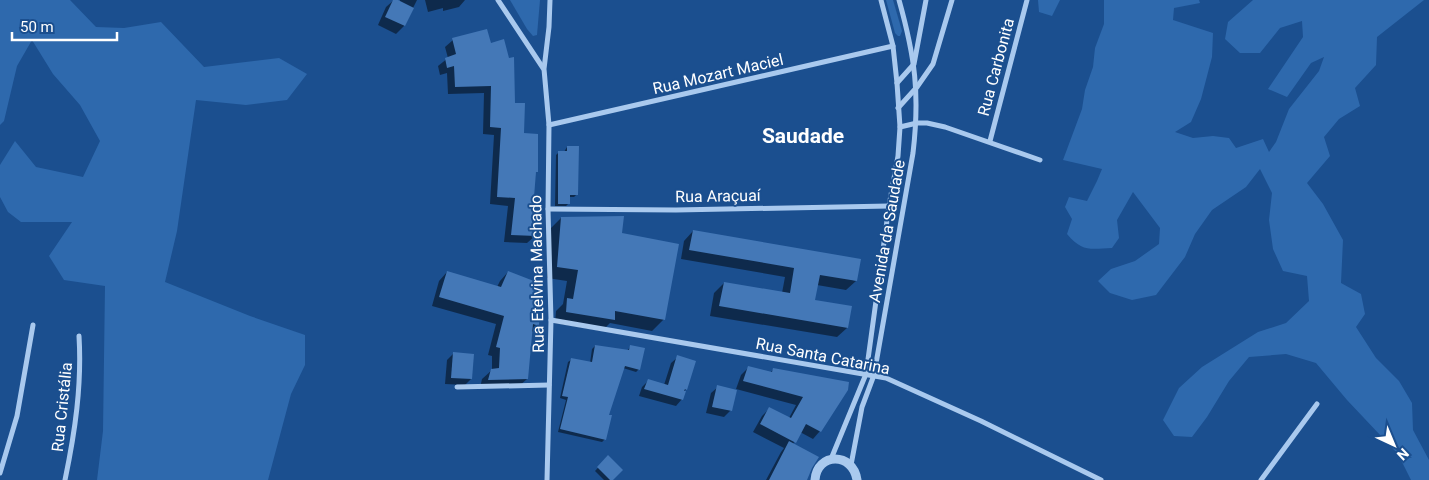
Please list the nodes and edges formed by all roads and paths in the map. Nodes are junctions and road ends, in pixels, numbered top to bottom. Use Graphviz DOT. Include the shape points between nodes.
graph roads {
  1 [pos="498,0"];
  2 [pos="550,0"];
  3 [pos="881,0"];
  4 [pos="899,0"];
  5 [pos="926,0"];
  6 [pos="952,0"];
  7 [pos="1027,0"];
  8 [pos="893,46"];
  9 [pos="914,64"];
  10 [pos="544,69"];
  11 [pos="897,83"];
  12 [pos="917,87"];
  13 [pos="898,108"];
  14 [pos="917,123"];
  15 [pos="549,125"];
  16 [pos="900,128"];
  17 [pos="990,141"];
  18 [pos="1040,160"];
  19 [pos="889,206"];
  20 [pos="548,209"];
  21 [pos="551,320"];
  22 [pos="33,325"];
  23 [pos="79,336"];
  24 [pos="866,374"];
  25 [pos="874,375"];
  26 [pos="549,385"];
  27 [pos="457,387"];
  28 [pos="1317,404"];
  29 [pos="830,459"];
  30 [pos="851,465"];
  31 [pos="0,474"];
  32 [pos="65,480"];
  33 [pos="546,480"];
  34 [pos="815,480"];
  35 [pos="857,480"];
  36 [pos="1101,480"];
  37 [pos="1261,480"];
  1 -- 10 [label="street, Rua Etelvina Machado"];
  2 -- 10 [label="street, Rua Etelvina Machado"];
  3 -- 8 [label="street, Avenida da Saudade"];
  4 -- 9 [label="street, Avenida da Saudade"];
  5 -- 9 [label="street"];
  6 -- 12 [label="street" via="932,64"];
  7 -- 17 [label="street, Rua Carbonita"];
  8 -- 11 [label="street, Avenida da Saudade"];
  8 -- 15 [label="street, Rua Mozart Maciel"];
  9 -- 11 [label="street"];
  9 -- 12 [label="street, Avenida da Saudade"];
  10 -- 15 [label="street, Rua Etelvina Machado"];
  11 -- 13 [label="street, Avenida da Saudade"];
  12 -- 13 [label="street"];
  12 -- 14 [label="street, Avenida da Saudade"];
  13 -- 16 [label="street, Avenida da Saudade"];
  14 -- 16 [label="street"];
  14 -- 17 [label="street" via="945,127"];
  14 -- 25 [label="street, Avenida da Saudade"];
  15 -- 20 [label="street, Rua Etelvina Machado"];
  16 -- 19 [label="street, Avenida da Saudade"];
  17 -- 18 [label="street"];
  19 -- 20 [label="street, Rua Araçuaí"];
  19 -- 24 [label="street, Avenida da Saudade"];
  20 -- 21 [label="street, Rua Etelvina Machado"];
  21 -- 24 [label="street, Rua Santa Catarina"];
  21 -- 26 [label="street, Rua Etelvina Machado"];
  22 -- 31 [label="street" via="19,407"];
  23 -- 32 [label="street, Rua Cristália" via="79,395"];
  24 -- 25 [label="street, Rua Santa Catarina"];
  24 -- 29 [label="street, Avenida da Saudade"];
  25 -- 30 [label="street, Avenida da Saudade" via="862,407"];
  25 -- 36 [label="street, Rua Santa Catarina" via="981,421"];
  26 -- 27 [label="street"];
  26 -- 33 [label="street, Rua Etelvina Machado"];
  28 -- 37 [label="street"];
  29 -- 30 [label="street" via="841,459"];
  29 -- 34 [label="street" via="821,464"];
  30 -- 35 [label="street"];
}
